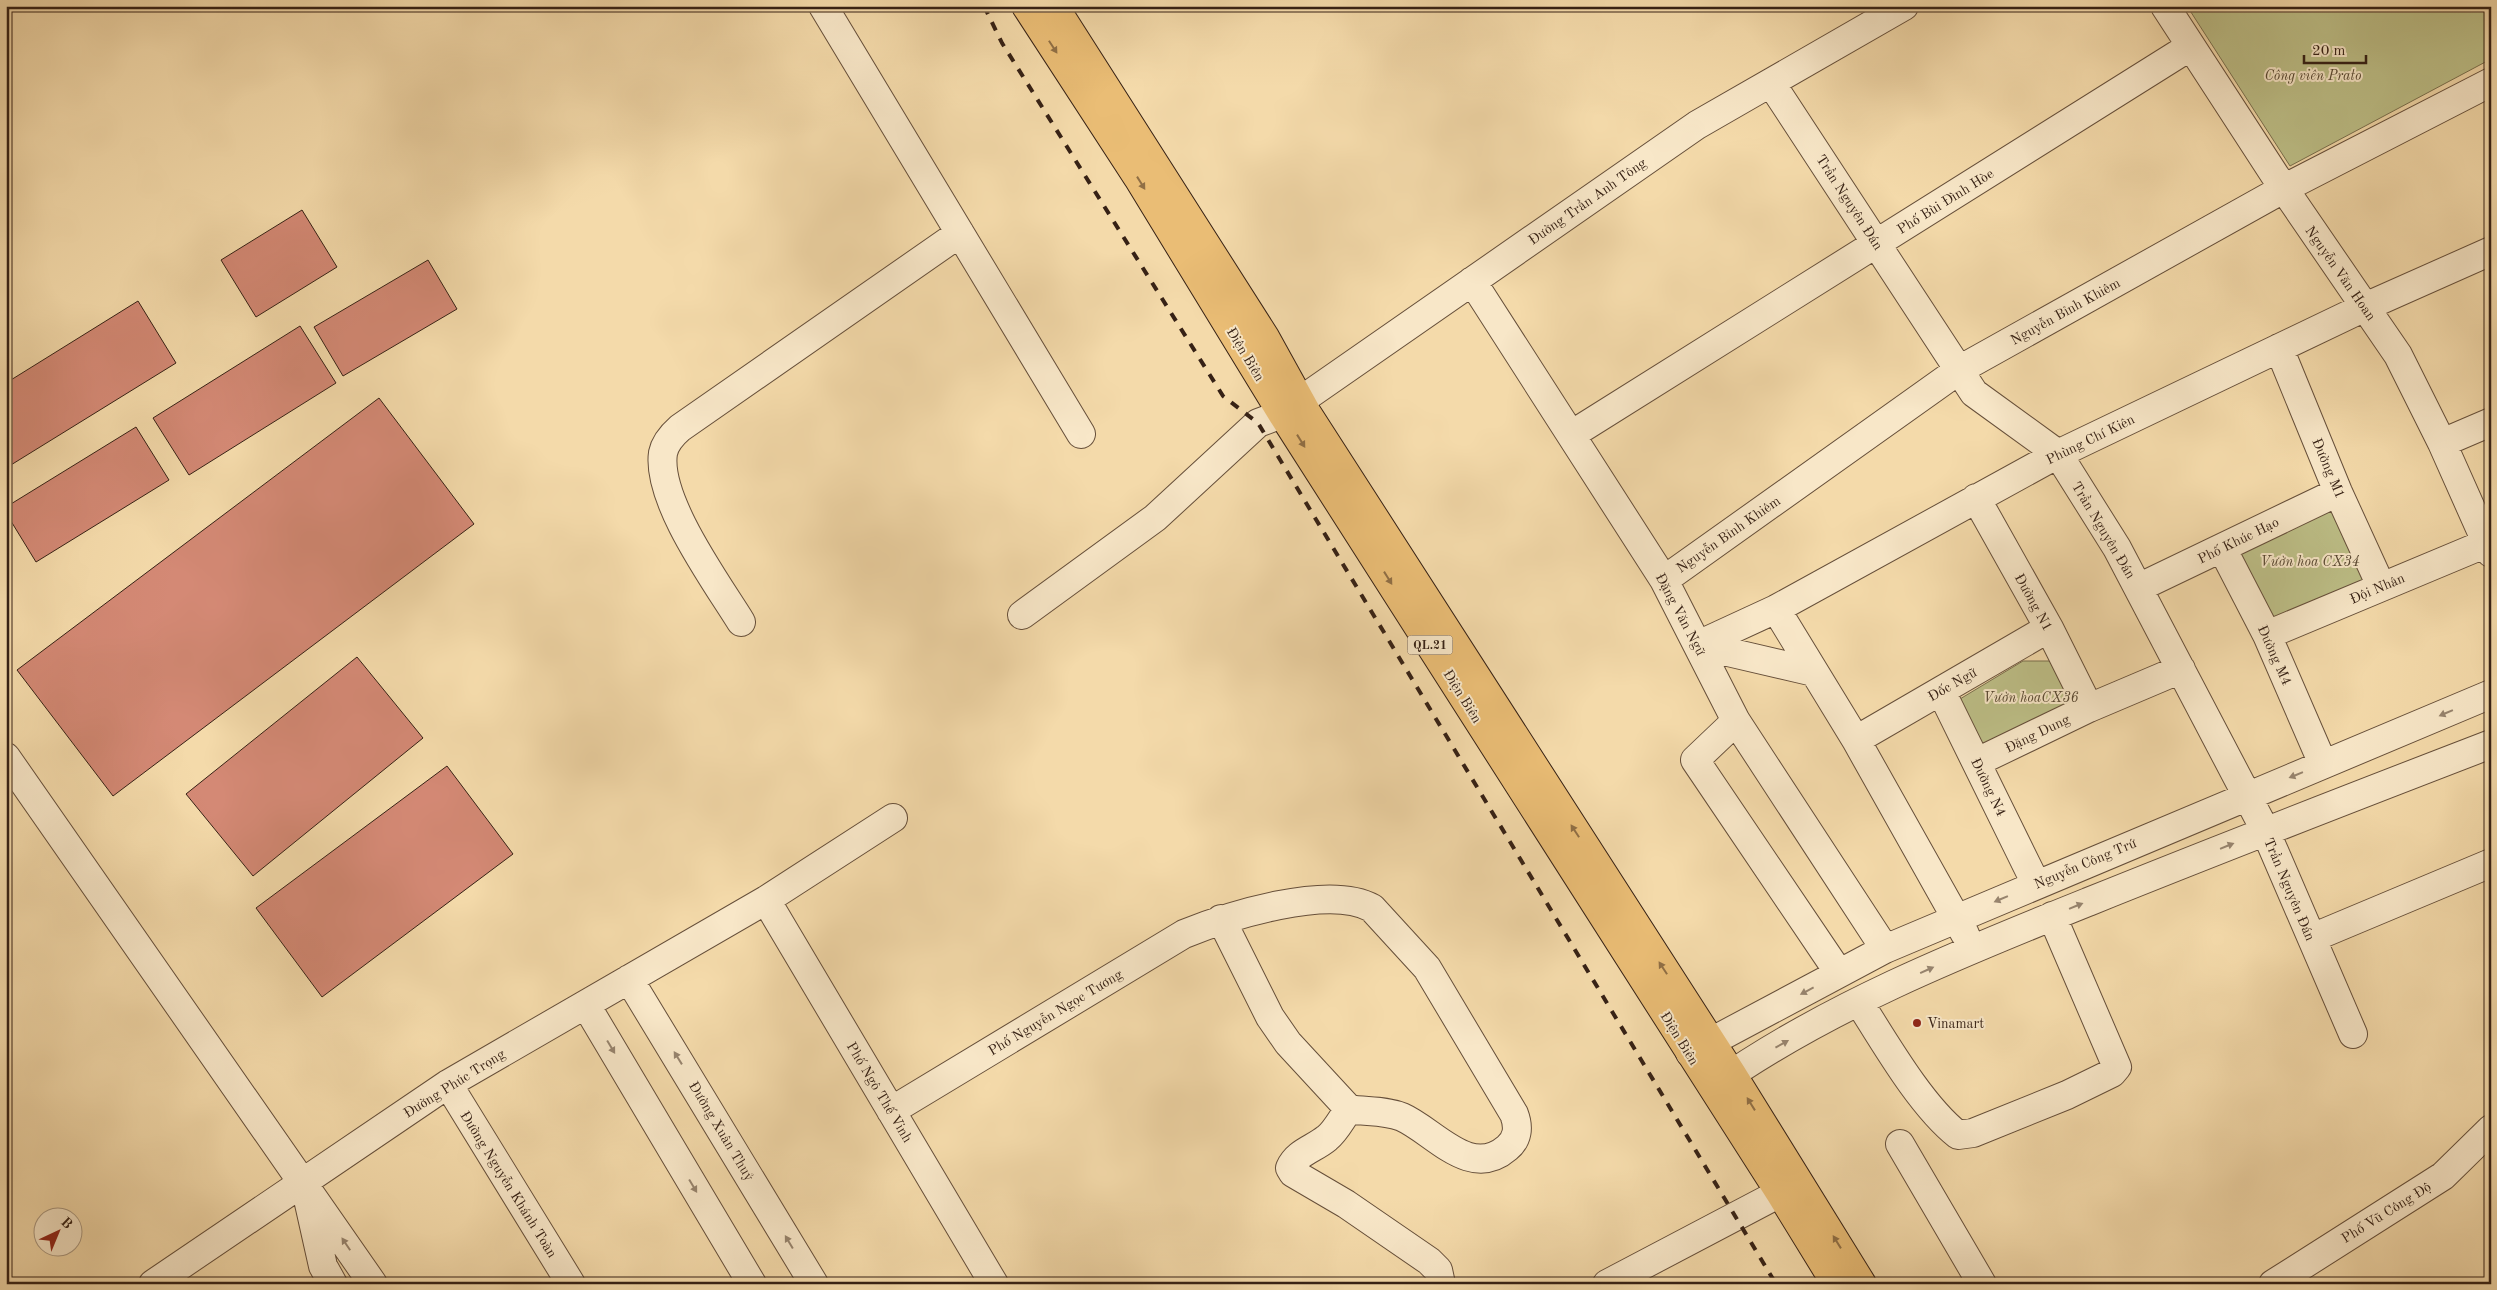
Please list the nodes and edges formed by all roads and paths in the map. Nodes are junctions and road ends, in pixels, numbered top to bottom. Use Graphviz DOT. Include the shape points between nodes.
graph roads {
  1 [pos="823,6"];
  2 [pos="1026,6"];
  3 [pos="1054,6"];
  4 [pos="1904,6"];
  5 [pos="2165,6"];
  6 [pos="2191,46"];
  7 [pos="1771,82"];
  8 [pos="2491,82"];
  9 [pos="2283,189"];
  10 [pos="960,233"];
  11 [pos="1878,243"];
  12 [pos="2491,251"];
  13 [pos="1472,281"];
  14 [pos="2365,307"];
  15 [pos="2279,348"];
  16 [pos="1959,370"];
  17 [pos="1291,407"];
  18 [pos="2491,422"];
  19 [pos="1081,434"];
  20 [pos="1571,435"];
  21 [pos="2442,443"];
  22 [pos="2058,454"];
  23 [pos="2338,492"];
  24 [pos="1976,498"];
  25 [pos="2222,548"];
  26 [pos="2489,548"];
  27 [pos="1664,580"];
  28 [pos="2381,586"];
  29 [pos="2138,588"];
  30 [pos="1776,609"];
  31 [pos="1022,614"];
  32 [pos="741,622"];
  33 [pos="2049,628"];
  34 [pos="2267,635"];
  35 [pos="1698,645"];
  36 [pos="2180,669"];
  37 [pos="1814,672"];
  38 [pos="1940,691"];
  39 [pos="2491,694"];
  40 [pos="2089,708"];
  41 [pos="1736,720"];
  42 [pos="1856,740"];
  43 [pos="2491,744"];
  44 [pos="6,757"];
  45 [pos="1977,762"];
  46 [pos="2323,764"];
  47 [pos="2246,795"];
  48 [pos="893,818"];
  49 [pos="2265,830"];
  50 [pos="2491,863"];
  51 [pos="2036,884"];
  52 [pos="766,900"];
  53 [pos="2052,916"];
  54 [pos="1956,918"];
  55 [pos="1221,919"];
  56 [pos="2312,938"];
  57 [pos="1885,949"];
  58 [pos="1973,949"];
  59 [pos="1839,973"];
  60 [pos="629,979"];
  61 [pos="1859,1002"];
  62 [pos="586,1004"];
  63 [pos="2353,1034"];
  64 [pos="1700,1048"];
  65 [pos="1721,1081"];
  66 [pos="448,1084"];
  67 [pos="1349,1109"];
  68 [pos="891,1111"];
  69 [pos="2491,1129"];
  70 [pos="1900,1144"];
  71 [pos="304,1183"];
  72 [pos="1780,1193"];
  73 [pos="153,1284"];
  74 [pos="333,1284"];
  75 [pos="373,1284"];
  76 [pos="571,1284"];
  77 [pos="752,1284"];
  78 [pos="814,1284"];
  79 [pos="994,1284"];
  80 [pos="1440,1284"];
  81 [pos="1607,1284"];
  82 [pos="1836,1284"];
  83 [pos="1862,1284"];
  84 [pos="1982,1284"];
  85 [pos="2272,1284"];
  1 -- 10 [label="street"];
  2 -- 17 [label="main road, Điện Biên / QL.21, one-way"];
  3 -- 17 [label="main road, Điện Biên / QL.21" via="1265,337"];
  4 -- 7 [label="street, Đường Trần Anh Tông"];
  5 -- 6 [label="street, Nguyễn Văn Hoan"];
  6 -- 9 [label="street, Nguyễn Văn Hoan"];
  6 -- 11 [label="street, Phố Bùi Đình Hòe"];
  7 -- 11 [label="street, Trần Nguyên Đán"];
  7 -- 13 [label="street, Đường Trần Anh Tông" via="1697,125"];
  8 -- 9 [label="street, Nguyễn Bỉnh Khiêm"];
  9 -- 14 [label="street, Nguyễn Văn Hoan"];
  9 -- 16 [label="street, Nguyễn Bỉnh Khiêm"];
  10 -- 19 [label="street"];
  10 -- 32 [label="street" via="669,438 663,452 667,488 689,538"];
  11 -- 16 [label="street, Trần Nguyên Đán"];
  11 -- 20 [label="street, Phố Bùi Đình Hòe"];
  12 -- 14 [label="street, Phùng Chí Kiên"];
  13 -- 17 [label="street, Đường Trần Anh Tông"];
  13 -- 20 [label="street, Đặng Văn Ngữ"];
  14 -- 15 [label="street, Phùng Chí Kiên"];
  14 -- 21 [label="street, Nguyễn Văn Hoan" via="2398,355"];
  15 -- 22 [label="street, Phùng Chí Kiên"];
  15 -- 23 [label="street, Đường M1"];
  16 -- 22 [label="street, Trần Nguyên Đán" via="1974,394"];
  16 -- 27 [label="street, Nguyễn Bỉnh Khiêm"];
  17 -- 31 [label="street, Đường Trần Anh Tông" via="1258,423 1154,518"];
  17 -- 64 [label="main road, Điện Biên / QL.21"];
  18 -- 21 [label="street"];
  20 -- 27 [label="street, Đặng Văn Ngữ"];
  21 -- 26 [label="street, Nguyễn Văn Hoan"];
  22 -- 24 [label="street, Phùng Chí Kiên"];
  22 -- 29 [label="street, Trần Nguyên Đán"];
  23 -- 25 [label="street, Phố Khúc Hạo"];
  23 -- 28 [label="street, Đường M1"];
  24 -- 30 [label="street, Phùng Chí Kiên"];
  24 -- 33 [label="street, Đường N1"];
  25 -- 29 [label="street, Phố Khúc Hạo"];
  25 -- 34 [label="street, Đường M4"];
  26 -- 28 [label="street, Đội Nhân"];
  27 -- 35 [label="street, Đặng Văn Ngữ"];
  28 -- 34 [label="street, Đội Nhân"];
  29 -- 36 [label="street, Trần Nguyên Đán"];
  30 -- 35 [label="street, Phùng Chí Kiên"];
  30 -- 37 [label="street"];
  33 -- 38 [label="street, Đốc Ngữ"];
  33 -- 40 [label="street, Đường N1"];
  34 -- 46 [label="street, Đường M4"];
  35 -- 37 [label="street"];
  35 -- 41 [label="street, Đặng Văn Ngữ"];
  36 -- 40 [label="street, Đặng Dung"];
  36 -- 47 [label="street, Trần Nguyên Đán"];
  37 -- 42 [label="street"];
  38 -- 42 [label="street, Đốc Ngữ"];
  38 -- 45 [label="street, Đường N4"];
  39 -- 46 [label="street, Nguyễn Công Trứ, one-way"];
  40 -- 45 [label="street, Đặng Dung"];
  41 -- 57 [label="street, Đặng Văn Ngữ"];
  41 -- 59 [label="street" via="1695,760"];
  42 -- 54 [label="street"];
  43 -- 49 [label="street"];
  44 -- 71 [label="street"];
  45 -- 51 [label="street, Đường N4"];
  46 -- 47 [label="street, Nguyễn Công Trứ, one-way"];
  47 -- 49 [label="street, Trần Nguyên Đán"];
  47 -- 51 [label="street, Nguyễn Công Trứ"];
  48 -- 52 [label="street, Đường Phúc Trọng"];
  53 -- 49 [label="street, one-way"];
  49 -- 56 [label="street, Trần Nguyên Đán"];
  50 -- 56 [label="street"];
  51 -- 54 [label="street, Nguyễn Công Trứ, one-way"];
  52 -- 60 [label="street, Đường Phúc Trọng"];
  52 -- 68 [label="street, Phố Ngô Thế Vinh"];
  53 -- 58 [label="street"];
  53 -- 61 [label="street" via="2117,1067 2112,1073 2067,1095 1973,1133 1958,1135 1945,1124 1892,1055"];
  54 -- 57 [label="street, Nguyễn Công Trứ"];
  54 -- 58 [label="street"];
  55 -- 67 [label="street" via="1270,1017 1288,1043"];
  55 -- 67 [label="street, Phố Nguyễn Ngọc Tương" via="1278,905 1343,898 1372,908 1427,968 1518,1124 1516,1135 1508,1147 1496,1156 1479,1158 1457,1154 1431,1133 1402,1117"];
  55 -- 68 [label="street, Phố Nguyễn Ngọc Tương" via="1184,934"];
  56 -- 63 [label="street, Trần Nguyên Đán"];
  57 -- 59 [label="street, Nguyễn Công Trứ"];
  61 -- 58 [label="street, one-way"];
  59 -- 64 [label="street, Nguyễn Công Trứ, one-way"];
  60 -- 62 [label="street, Đường Phúc Trọng"];
  78 -- 60 [label="street, Đường Xuân Thuỷ, one-way"];
  65 -- 61 [label="street, one-way"];
  62 -- 66 [label="street, Đường Phúc Trọng"];
  62 -- 77 [label="street, one-way"];
  64 -- 65 [label="main road, Điện Biên / QL.21"];
  65 -- 72 [label="main road, Điện Biên / QL.21"];
  83 -- 65 [label="main road, Điện Biên / QL.21, one-way"];
  66 -- 71 [label="street, Đường Phúc Trọng"];
  66 -- 76 [label="street, Đường Nguyễn Khánh Toàn"];
  67 -- 80 [label="street" via="1328,1137 1298,1156 1290,1168 1429,1261 1438,1270"];
  68 -- 79 [label="street, Phố Ngô Thế Vinh"];
  69 -- 85 [label="street, Phố Vũ Công Độ" via="2443,1176"];
  70 -- 84 [label="street"];
  71 -- 73 [label="street, Đường Phúc Trọng"];
  71 -- 74 [label="street" via="323,1266"];
  75 -- 71 [label="street, one-way"];
  72 -- 81 [label="street"];
  72 -- 82 [label="main road, Điện Biên / QL.21"];
}
